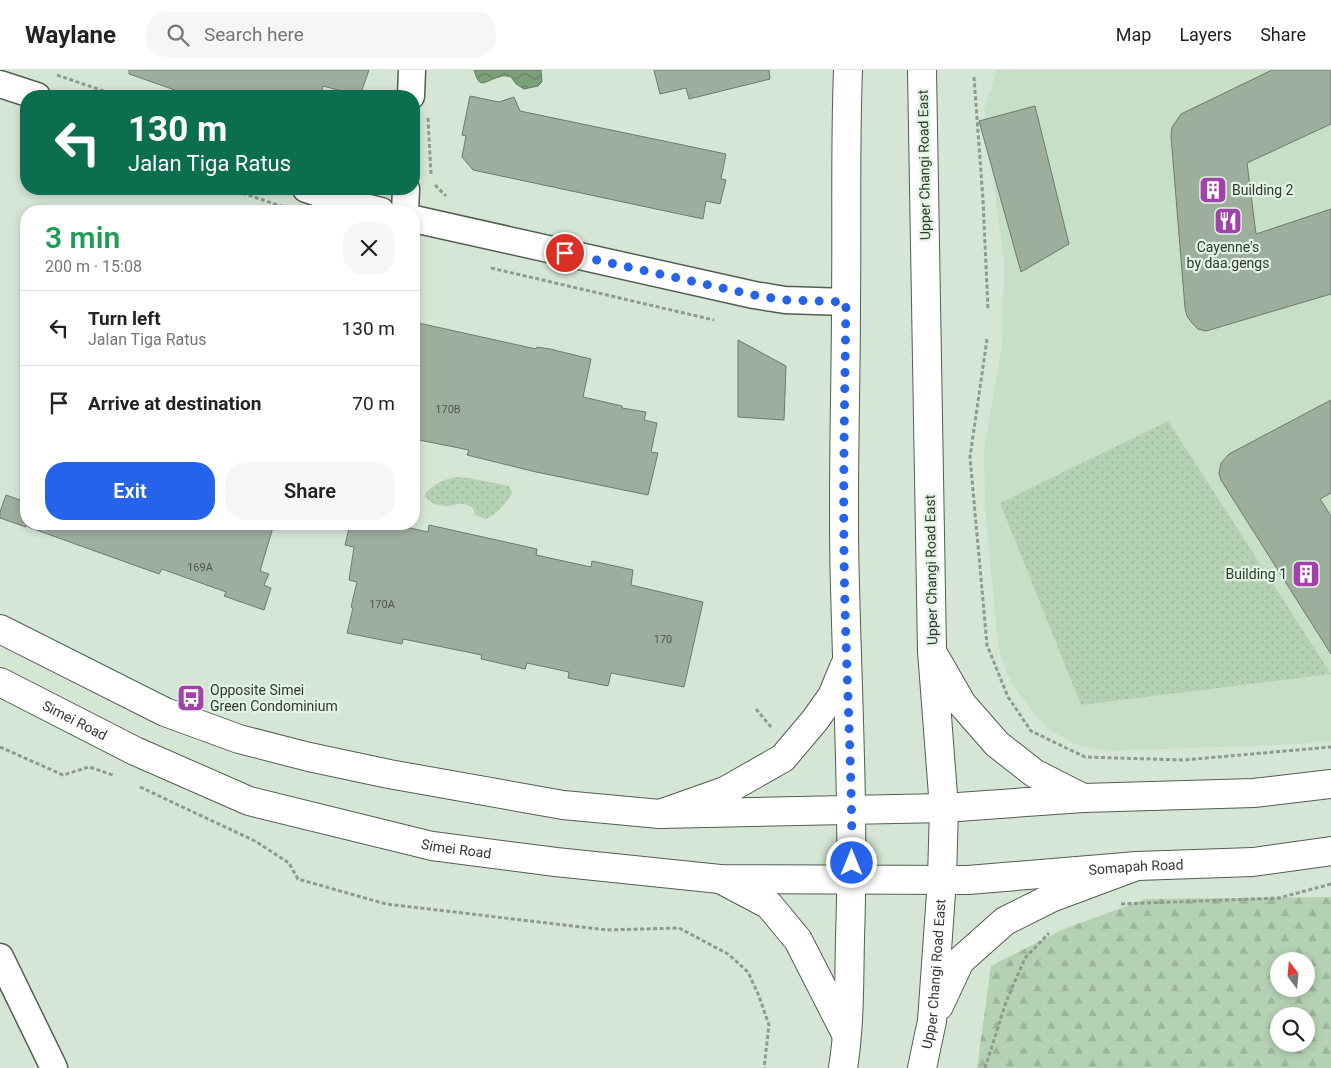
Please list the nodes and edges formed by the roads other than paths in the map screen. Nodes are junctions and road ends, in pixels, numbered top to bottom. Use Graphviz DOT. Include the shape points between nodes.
graph roads {
  1 [pos="412,70"];
  2 [pos="848,70"];
  3 [pos="922,70"];
  4 [pos="0,84"];
  5 [pos="20,90"];
  6 [pos="417,90"];
  7 [pos="324,195"];
  8 [pos="356,205"];
  9 [pos="420,220"];
  10 [pos="846,302"];
  11 [pos="0,629"];
  12 [pos="932,651"];
  13 [pos="847,661"];
  14 [pos="0,682"];
  15 [pos="1331,784"];
  16 [pos="1083,798"];
  17 [pos="944,808"];
  18 [pos="852,810"];
  19 [pos="660,814"];
  20 [pos="1331,851"];
  21 [pos="1137,866"];
  22 [pos="720,879"];
  23 [pos="942,879"];
  24 [pos="852,880"];
  25 [pos="0,957"];
  26 [pos="932,1021"];
  27 [pos="848,1038"];
  28 [pos="54,1068"];
  29 [pos="843,1068"];
  30 [pos="922,1068"];
  1 -- 6 [label="street"];
  2 -- 10 [label="main road"];
  3 -- 12 [label="main road, Upper Changi Road East"];
  4 -- 5 [label="street"];
  7 -- 8 [label="street"];
  9 -- 10 [label="street" via="754,295 785,300"];
  10 -- 13 [label="main road" via="844,553"];
  11 -- 19 [label="main road" via="165,712 239,739 451,786 563,805"];
  12 -- 16 [label="main road" via="962,704 996,744 1034,773"];
  12 -- 17 [label="main road, Upper Changi Road East"];
  13 -- 18 [label="main road"];
  13 -- 19 [label="main road" via="832,696 784,758 725,791"];
  14 -- 22 [label="main road, Simei Road" via="135,751 249,801 432,846"];
  15 -- 16 [label="main road" via="1254,793"];
  16 -- 17 [label="main road"];
  17 -- 18 [label="main road"];
  17 -- 23 [label="main road, Upper Changi Road East"];
  18 -- 19 [label="main road"];
  18 -- 24 [label="main road"];
  20 -- 21 [label="main road, Somapah Road" via="1253,862"];
  21 -- 23 [label="main road, Somapah Road" via="968,880"];
  21 -- 26 [label="main road" via="1051,898 1005,921 960,961"];
  22 -- 24 [label="main road, Simei Road"];
  22 -- 27 [label="main road" via="769,905 798,940"];
  23 -- 24 [label="main road, Simei Road"];
  23 -- 26 [label="main road, Upper Changi Road East"];
  24 -- 27 [label="main road"];
  25 -- 28 [label="street"];
  26 -- 30 [label="main road, Upper Changi Road East"];
  27 -- 29 [label="main road"];
}
